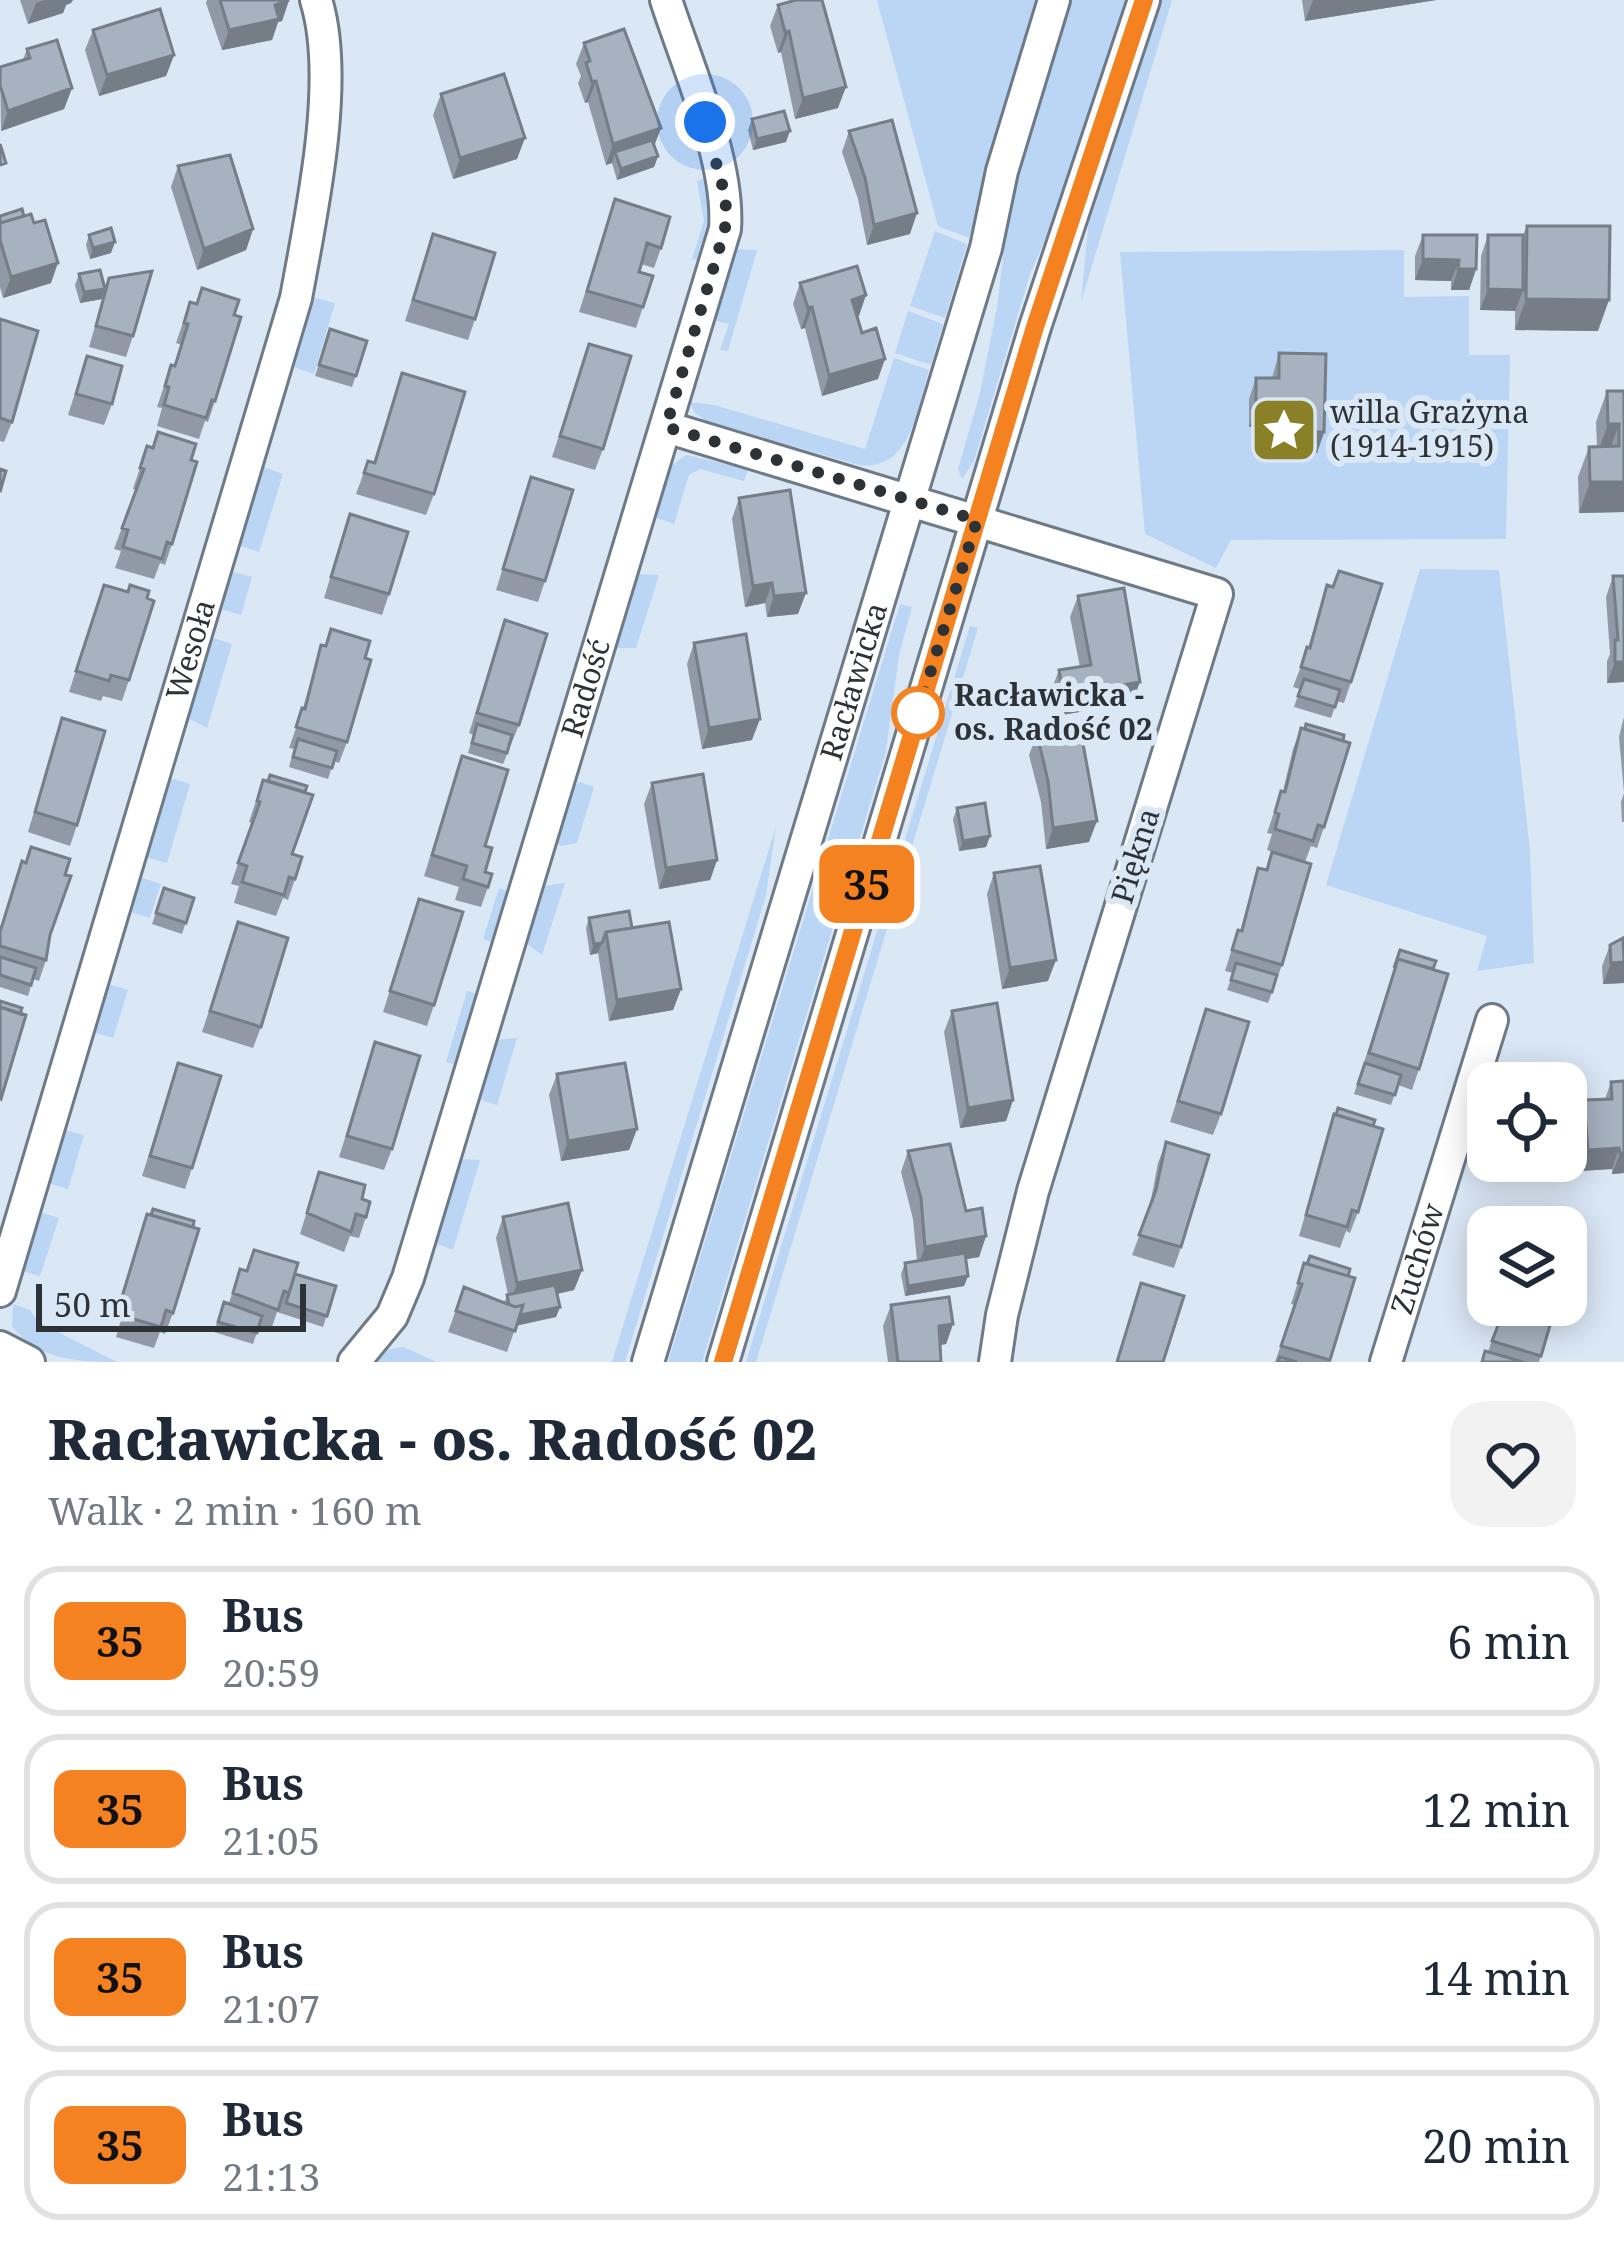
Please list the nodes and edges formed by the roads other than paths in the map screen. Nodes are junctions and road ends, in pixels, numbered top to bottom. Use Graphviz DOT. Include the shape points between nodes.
graph roads {
  1 [pos="316,0"];
  2 [pos="666,0"];
  3 [pos="1054,0"];
  4 [pos="1144,0"];
  5 [pos="666,427"];
  6 [pos="910,500"];
  7 [pos="977,520"];
  8 [pos="1492,1020"];
  9 [pos="0,1291"];
  10 [pos="0,1347"];
  11 [pos="29,1362"];
  12 [pos="354,1362"];
  13 [pos="648,1362"];
  14 [pos="723,1362"];
  15 [pos="995,1362"];
  16 [pos="1386,1362"];
  1 -- 9 [label="street, Wesoła" via="324,86 296,298"];
  2 -- 5 [label="street, Radość" via="726,199 725,229"];
  3 -- 6 [label="street, Racławicka"];
  4 -- 7 [label="street"];
  5 -- 6 [label="street"];
  5 -- 12 [label="street, Radość" via="408,1278 392,1316"];
  6 -- 7 [label="street"];
  6 -- 13 [label="street, Racławicka"];
  7 -- 14 [label="street"];
  7 -- 15 [label="street, Piękna" via="1217,594 1033,1191"];
  8 -- 16 [label="street, Zuchów"];
  10 -- 11 [label="street"];
}
